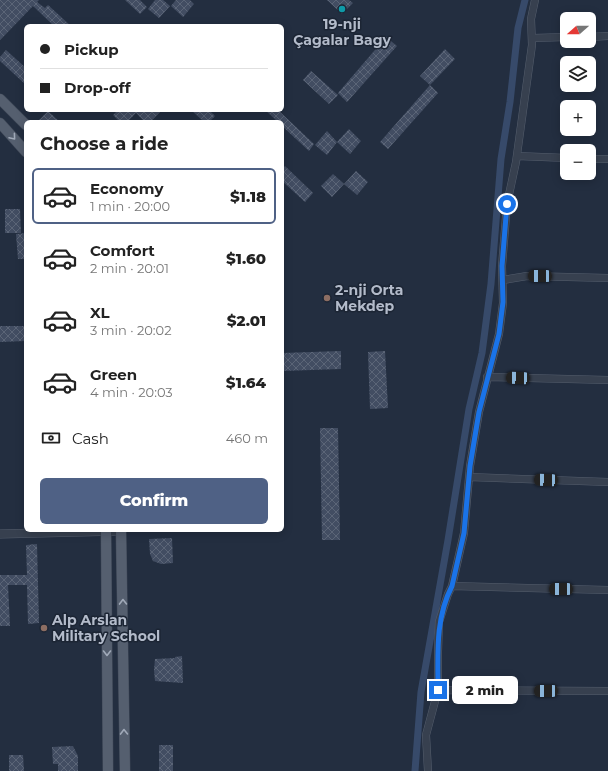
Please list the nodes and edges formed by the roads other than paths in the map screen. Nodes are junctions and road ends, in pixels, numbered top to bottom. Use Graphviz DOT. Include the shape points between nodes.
graph roads {
  1 [pos="535,0"];
  2 [pos="608,36"];
  3 [pos="560,37"];
  4 [pos="596,37"];
  5 [pos="533,38"];
  6 [pos="0,99"];
  7 [pos="0,122"];
  8 [pos="24,123"];
  9 [pos="24,150"];
  10 [pos="517,156"];
  11 [pos="560,158"];
  12 [pos="596,158"];
  13 [pos="608,159"];
  14 [pos="608,278"];
  15 [pos="503,280"];
  16 [pos="487,377"];
  17 [pos="608,380"];
  18 [pos="469,477"];
  19 [pos="608,482"];
  20 [pos="71,532"];
  21 [pos="106,532"];
  22 [pos="121,532"];
  23 [pos="0,534"];
  24 [pos="452,586"];
  25 [pos="608,590"];
  26 [pos="438,690"];
  27 [pos="608,691"];
  28 [pos="108,771"];
  29 [pos="125,771"];
  30 [pos="428,771"];
  1 -- 5 [label="street" via="531,19"];
  2 -- 4 [label="street"];
  3 -- 5 [label="street"];
  5 -- 10 [label="street"];
  6 -- 8 [label="main road"];
  7 -- 9 [label="main road, one-way"];
  10 -- 11 [label="street"];
  10 -- 15 [label="street" via="507,204"];
  12 -- 13 [label="street"];
  14 -- 15 [label="street" via="527,276"];
  15 -- 16 [label="street" via="499,334"];
  16 -- 17 [label="street"];
  16 -- 18 [label="street"];
  18 -- 19 [label="street"];
  18 -- 24 [label="street" via="464,533"];
  20 -- 23 [label="street"];
  21 -- 28 [label="main road, one-way"];
  29 -- 22 [label="main road, one-way"];
  24 -- 25 [label="street"];
  24 -- 26 [label="street" via="439,622"];
  26 -- 27 [label="street"];
  26 -- 30 [label="street" via="426,735"];
}
